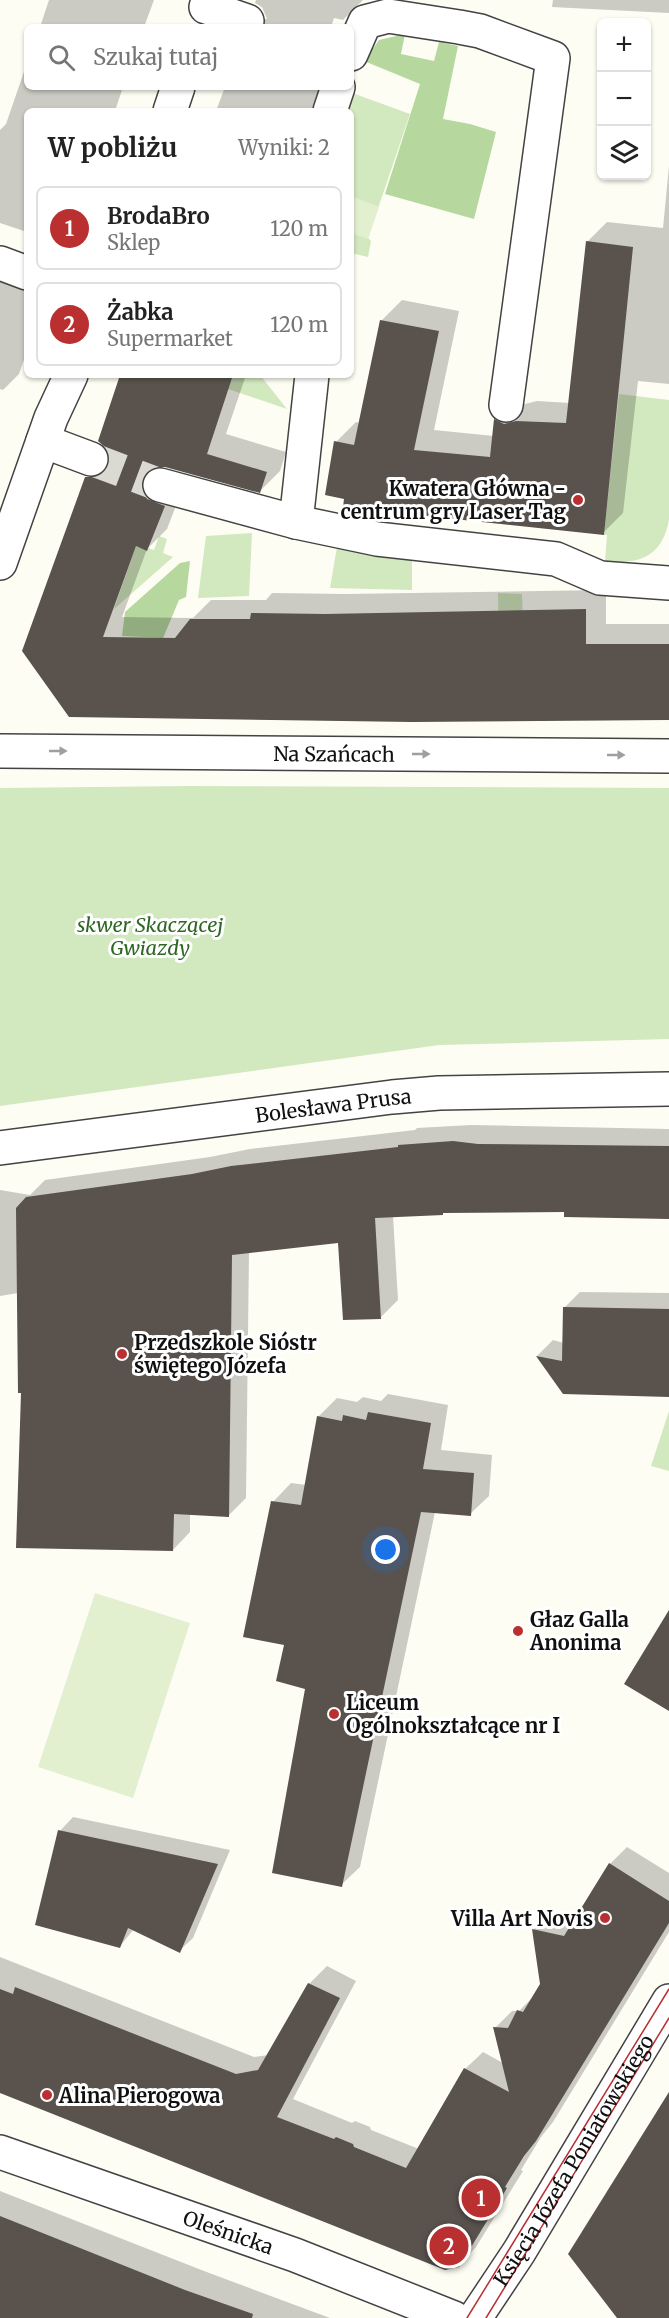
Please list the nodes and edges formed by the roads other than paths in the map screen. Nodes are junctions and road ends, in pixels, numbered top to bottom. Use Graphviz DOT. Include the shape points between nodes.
graph roads {
  1 [pos="205,11"];
  2 [pos="246,21"];
  3 [pos="354,47"];
  4 [pos="177,90"];
  5 [pos="337,90"];
  6 [pos="171,108"];
  7 [pos="331,108"];
  8 [pos="0,263"];
  9 [pos="24,272"];
  10 [pos="70,378"];
  11 [pos="312,378"];
  12 [pos="506,405"];
  13 [pos="43,441"];
  14 [pos="91,459"];
  15 [pos="160,485"];
  16 [pos="296,522"];
  17 [pos="0,563"];
  18 [pos="669,583"];
  19 [pos="0,751"];
  20 [pos="669,756"];
  21 [pos="669,1089"];
  22 [pos="0,1148"];
  23 [pos="669,2001"];
  24 [pos="0,2152"];
  25 [pos="454,2318"];
  26 [pos="475,2318"];
  1 -- 2 [label="street"];
  3 -- 12 [label="street" via="365,22 388,16 480,31 553,58"];
  4 -- 6 [label="street"];
  5 -- 7 [label="street"];
  8 -- 9 [label="street"];
  10 -- 13 [label="street"];
  11 -- 16 [label="street"];
  13 -- 14 [label="street"];
  13 -- 17 [label="street"];
  15 -- 16 [label="street"];
  16 -- 18 [label="street" via="377,539 556,559 600,578"];
  19 -- 20 [label="street, Na Szańcach, one-way"];
  21 -- 22 [label="street, Bolesława Prusa" via="392,1097"];
  23 -- 26 [label="street, Księcia Józefa Poniatowskiego"];
  24 -- 25 [label="street, Oleśnicka" via="295,2255"];
}
